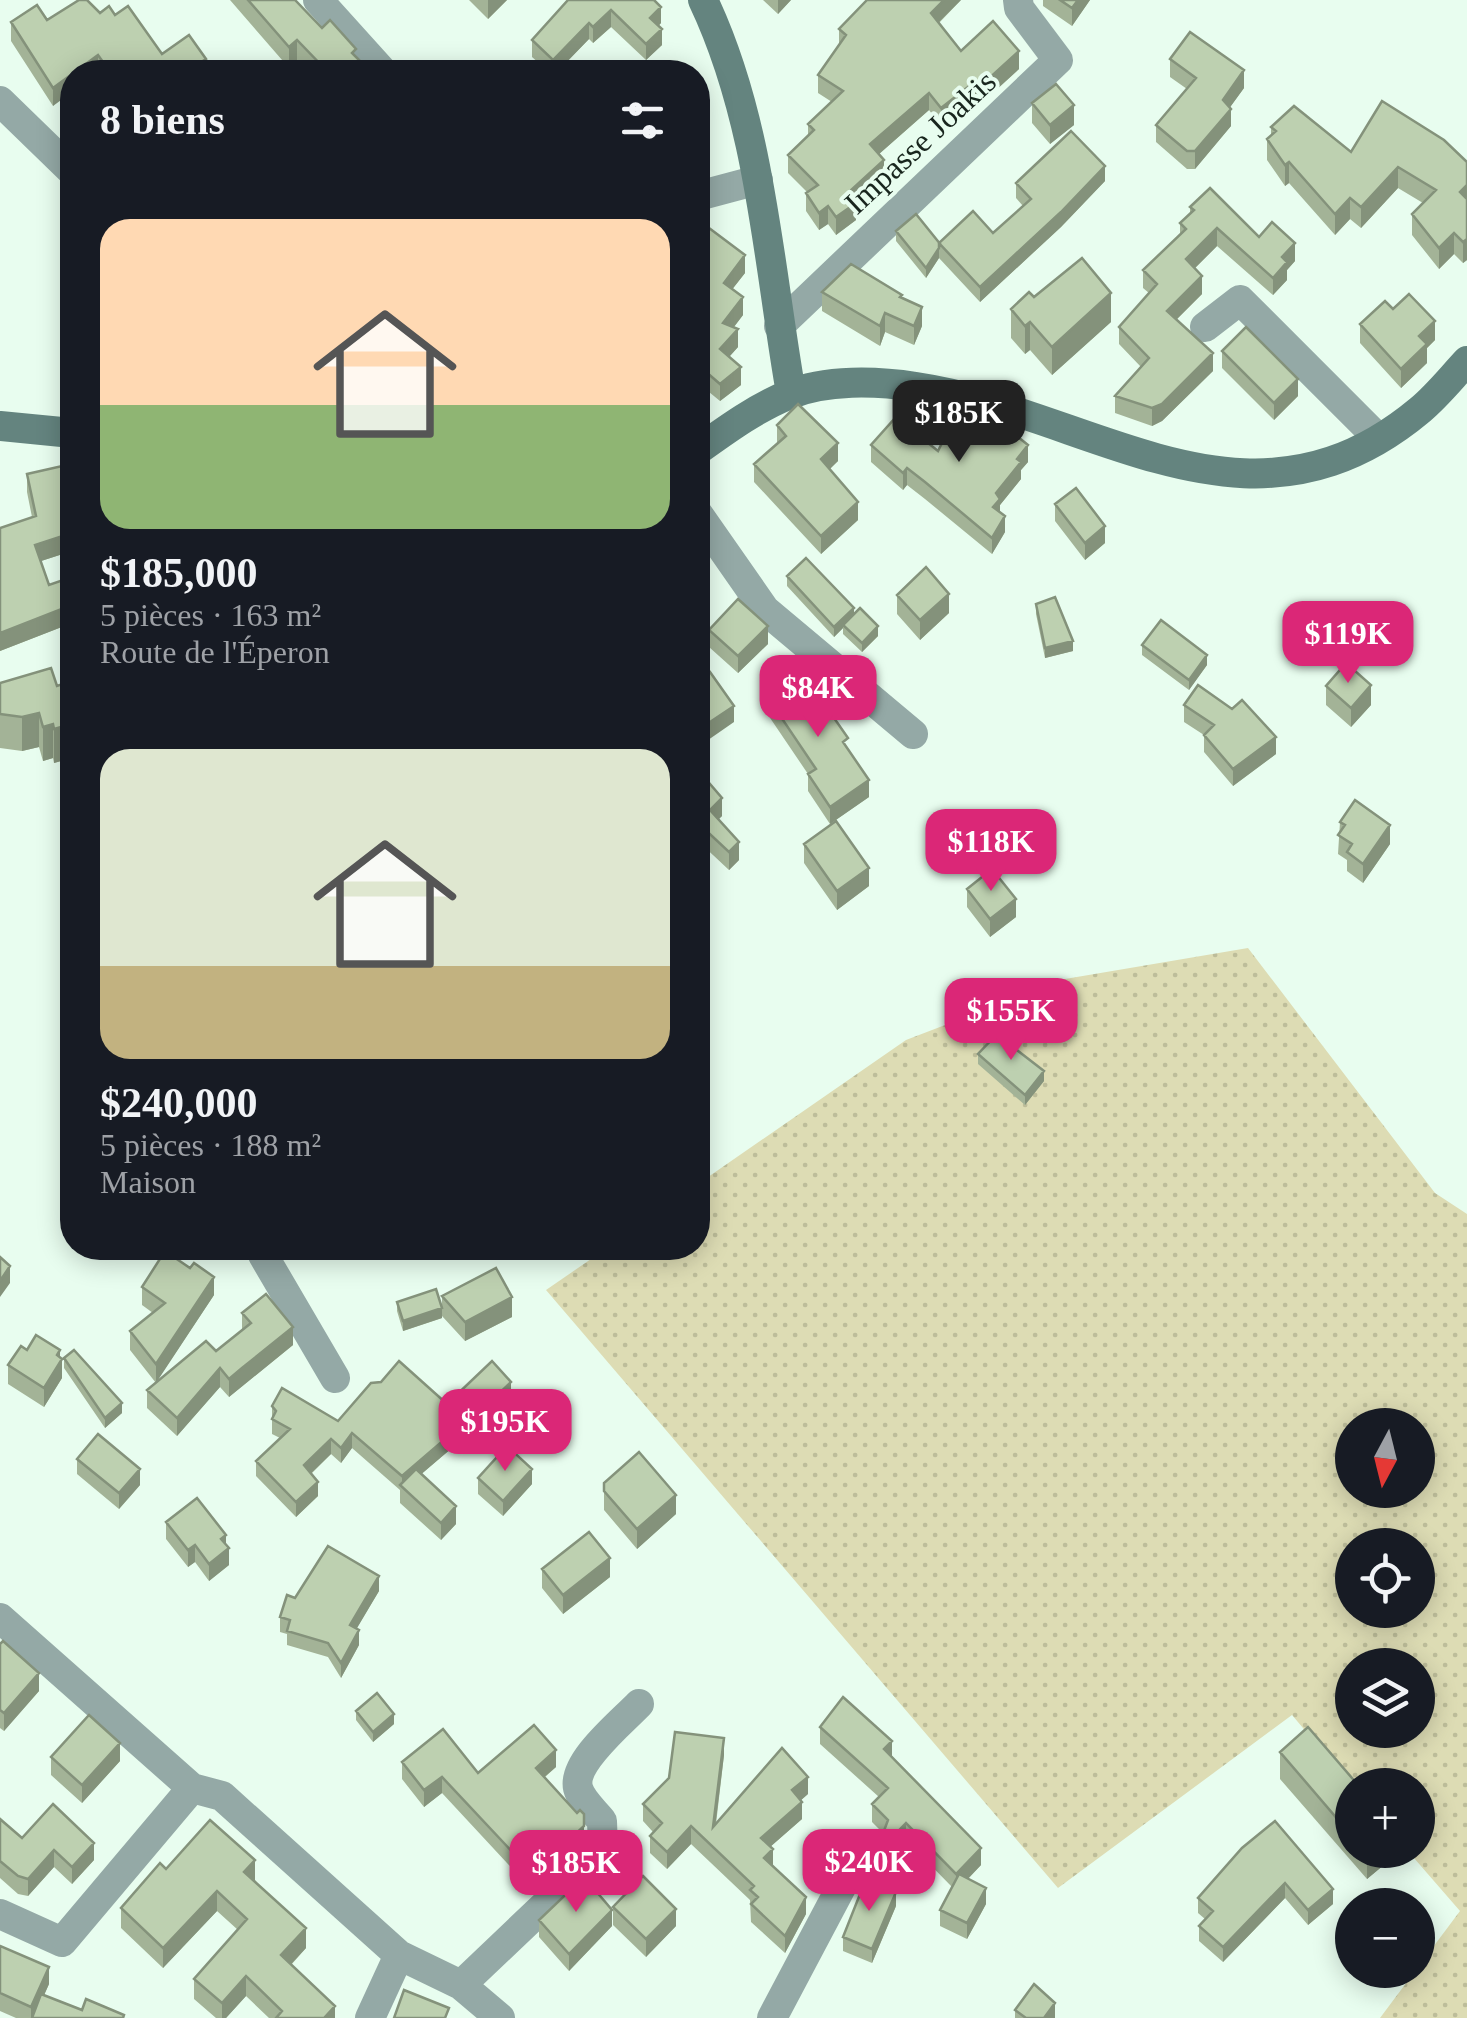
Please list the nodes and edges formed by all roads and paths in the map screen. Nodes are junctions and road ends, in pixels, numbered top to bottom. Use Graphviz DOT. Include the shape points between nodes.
graph roads {
  1 [pos="318,0"];
  2 [pos="704,0"];
  3 [pos="1018,0"];
  4 [pos="372,60"];
  5 [pos="0,100"];
  6 [pos="60,160"];
  7 [pos="758,180"];
  8 [pos="710,193"];
  9 [pos="780,326"];
  10 [pos="1205,328"];
  11 [pos="1467,361"];
  12 [pos="791,394"];
  13 [pos="0,426"];
  14 [pos="60,432"];
  15 [pos="1378,438"];
  16 [pos="710,442"];
  17 [pos="710,531"];
  18 [pos="913,734"];
  19 [pos="266,1260"];
  20 [pos="335,1378"];
  21 [pos="0,1618"];
  22 [pos="640,1704"];
  23 [pos="192,1788"];
  24 [pos="845,1880"];
  25 [pos="0,1914"];
  26 [pos="399,1956"];
  27 [pos="460,1985"];
  28 [pos="370,2018"];
  29 [pos="500,2018"];
  30 [pos="772,2018"];
  1 -- 4 [label="street"];
  2 -- 7 [label="main road" via="728,52"];
  3 -- 9 [label="street, Impasse Joakis" via="1058,60"];
  5 -- 6 [label="street"];
  7 -- 8 [label="street"];
  7 -- 9 [label="main road"];
  9 -- 12 [label="main road"];
  10 -- 15 [label="street" via="1240,300"];
  11 -- 15 [label="main road" via="1420,410"];
  12 -- 15 [label="main road" via="888,382 940,390 1166,462 1258,475 1304,472"];
  12 -- 16 [label="main road"];
  13 -- 14 [label="main road"];
  17 -- 18 [label="street" via="765,610"];
  19 -- 20 [label="street"];
  21 -- 23 [label="street"];
  22 -- 27 [label="street" via="579,1767 577,1786 602,1821 603,1850"];
  23 -- 25 [label="street" via="62,1942"];
  23 -- 26 [label="street" via="222,1796"];
  24 -- 30 [label="street"];
  26 -- 27 [label="street"];
  26 -- 28 [label="street"];
  27 -- 29 [label="street"];
}
